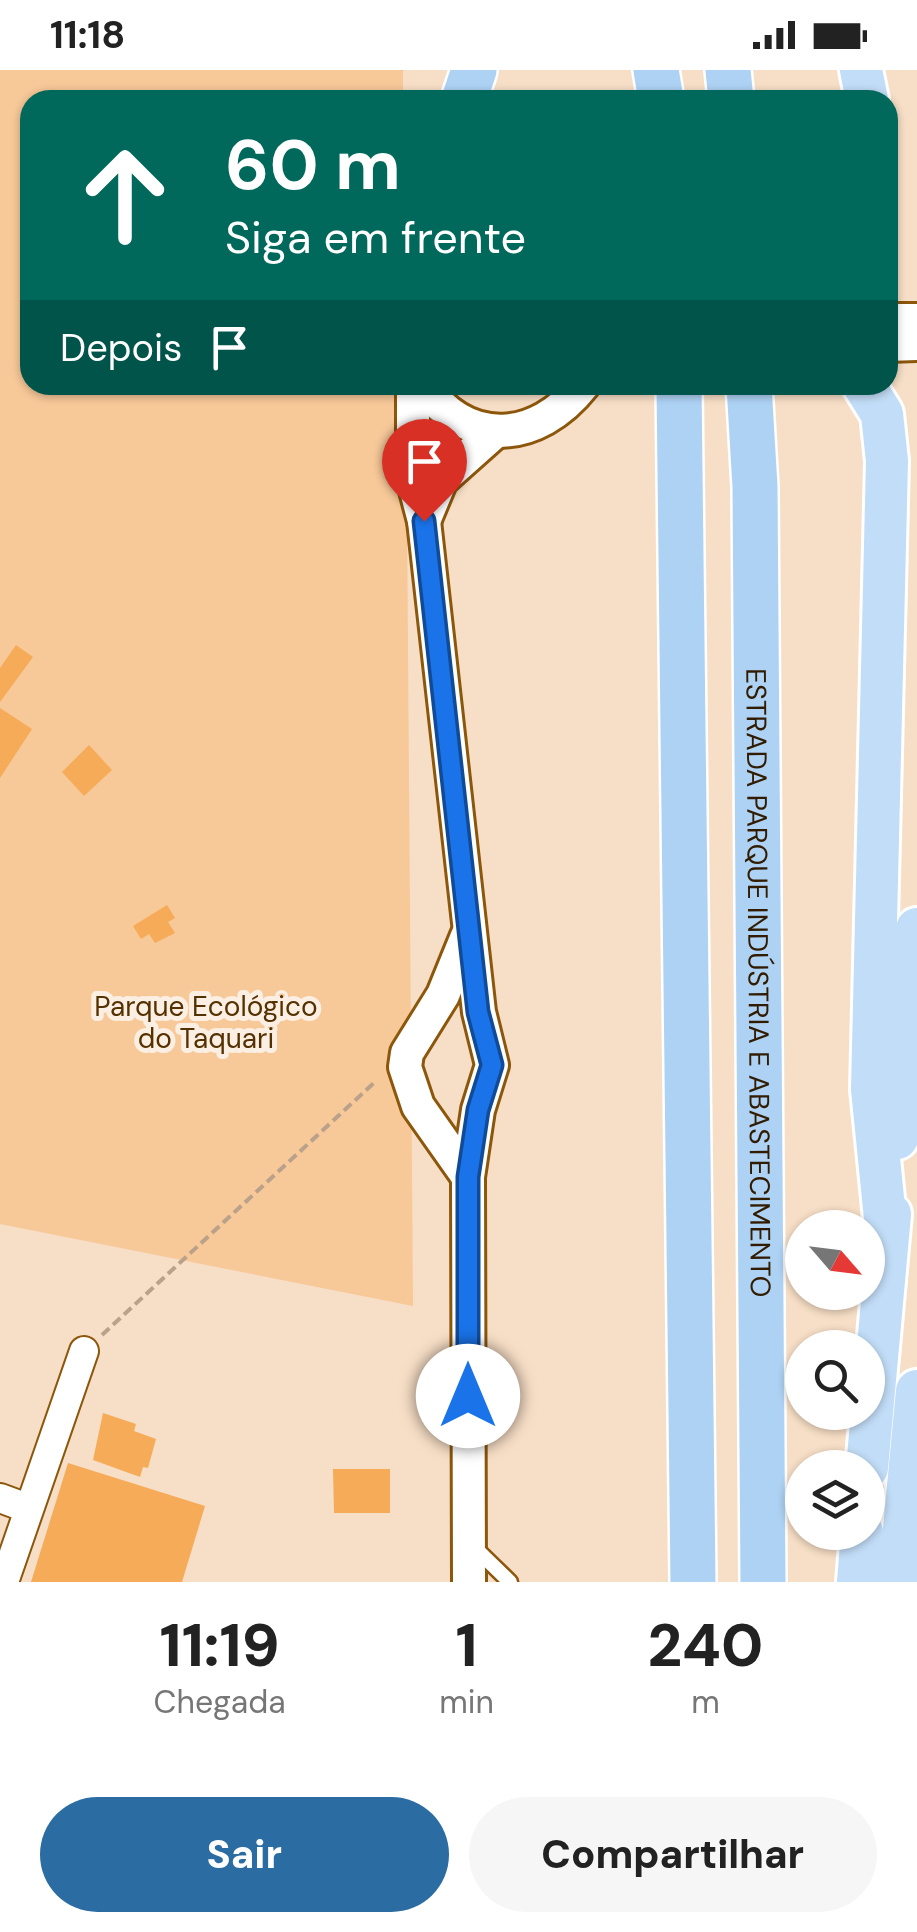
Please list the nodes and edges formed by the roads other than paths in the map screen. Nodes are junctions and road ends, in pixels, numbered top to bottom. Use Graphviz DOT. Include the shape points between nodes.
graph roads {
  1 [pos="412,395"];
  2 [pos="431,395"];
  3 [pos="574,395"];
  4 [pos="680,395"];
  5 [pos="749,395"];
  6 [pos="870,395"];
  7 [pos="496,431"];
  8 [pos="424,521"];
  9 [pos="917,930"];
  10 [pos="469,931"];
  11 [pos="483,1035"];
  12 [pos="410,1046"];
  13 [pos="468,1177"];
  14 [pos="887,1238"];
  15 [pos="84,1351"];
  16 [pos="917,1391"];
  17 [pos="869,1450"];
  18 [pos="0,1498"];
  19 [pos="27,1508"];
  20 [pos="468,1543"];
  21 [pos="861,1550"];
  22 [pos="4,1582"];
  23 [pos="469,1582"];
  24 [pos="510,1582"];
  25 [pos="693,1582"];
  26 [pos="763,1582"];
  27 [pos="858,1582"];
  28 [pos="899,1582"];
  1 -- 8 [label="street" via="413,479"];
  2 -- 7 [label="street" via="457,419"];
  3 -- 7 [label="street" via="553,417"];
  4 -- 25 [label="highway"];
  5 -- 26 [label="highway, ESTRADA PARQUE INDÚSTRIA E ABASTECIMENTO"];
  6 -- 14 [label="main road" via="882,414 887,461 872,1089"];
  7 -- 8 [label="street" via="441,480"];
  8 -- 10 [label="street"];
  9 -- 14 [label="main road"];
  10 -- 11 [label="street"];
  10 -- 12 [label="street" via="443,995"];
  11 -- 12 [label="street" via="453,1023"];
  11 -- 13 [label="street" via="492,1065"];
  12 -- 13 [label="street" via="406,1081 412,1095"];
  13 -- 20 [label="street"];
  14 -- 17 [label="main road"];
  15 -- 19 [label="street"];
  16 -- 28 [label="main road"];
  18 -- 19 [label="street"];
  19 -- 22 [label="street"];
  20 -- 23 [label="street"];
  20 -- 24 [label="lane"];
  21 -- 27 [label="main road"];
}
